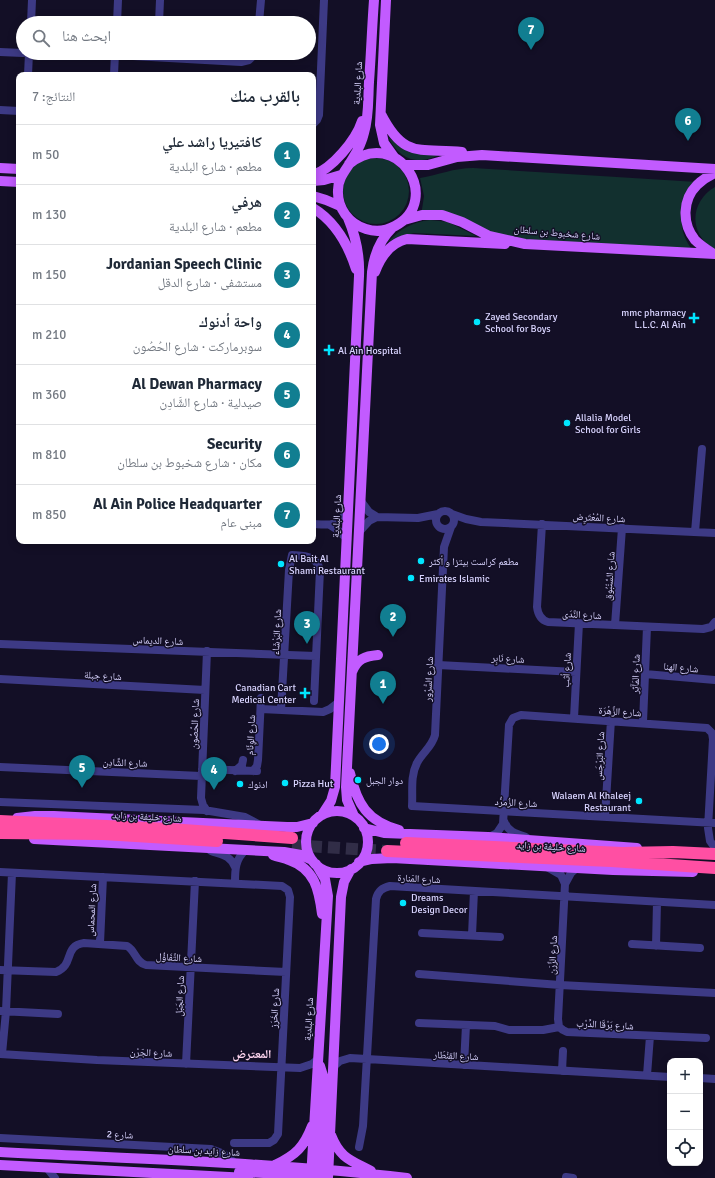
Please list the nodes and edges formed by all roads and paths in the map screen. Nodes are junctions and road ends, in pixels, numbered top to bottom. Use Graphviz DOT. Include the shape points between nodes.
graph roads {
  1 [pos="32,0"];
  2 [pos="118,0"];
  3 [pos="160,0"];
  4 [pos="261,0"];
  5 [pos="324,0"];
  6 [pos="374,0"];
  7 [pos="386,0"];
  8 [pos="31,16"];
  9 [pos="117,16"];
  10 [pos="159,16"];
  11 [pos="260,16"];
  12 [pos="0,52"];
  13 [pos="16,53"];
  14 [pos="29,60"];
  15 [pos="115,60"];
  16 [pos="219,60"];
  17 [pos="248,60"];
  18 [pos="28,72"];
  19 [pos="114,72"];
  20 [pos="368,106"];
  21 [pos="0,110"];
  22 [pos="16,111"];
  23 [pos="380,112"];
  24 [pos="316,121"];
  25 [pos="482,155"];
  26 [pos="394,157"];
  27 [pos="349,164"];
  28 [pos="405,165"];
  29 [pos="0,168"];
  30 [pos="15,169"];
  31 [pos="715,169"];
  32 [pos="715,173"];
  33 [pos="0,174"];
  34 [pos="316,174"];
  35 [pos="341,175"];
  36 [pos="0,181"];
  37 [pos="316,181"];
  38 [pos="16,182"];
  39 [pos="316,197"];
  40 [pos="340,206"];
  41 [pos="316,210"];
  42 [pos="348,218"];
  43 [pos="404,220"];
  44 [pos="392,228"];
  45 [pos="525,244"];
  46 [pos="714,254"];
  47 [pos="359,276"];
  48 [pos="371,281"];
  49 [pos="702,449"];
  50 [pos="360,500"];
  51 [pos="348,512"];
  52 [pos="438,514"];
  53 [pos="452,514"];
  54 [pos="377,517"];
  55 [pos="410,518"];
  56 [pos="481,522"];
  57 [pos="316,524"];
  58 [pos="542,524"];
  59 [pos="330,525"];
  60 [pos="438,526"];
  61 [pos="451,527"];
  62 [pos="622,528"];
  63 [pos="359,532"];
  64 [pos="695,532"];
  65 [pos="715,532"];
  66 [pos="347,539"];
  67 [pos="444,547"];
  68 [pos="715,622"];
  69 [pos="579,623"];
  70 [pos="616,625"];
  71 [pos="647,627"];
  72 [pos="0,644"];
  73 [pos="207,651"];
  74 [pos="284,654"];
  75 [pos="378,655"];
  76 [pos="316,656"];
  77 [pos="438,665"];
  78 [pos="576,672"];
  79 [pos="352,674"];
  80 [pos="645,674"];
  81 [pos="0,679"];
  82 [pos="715,680"];
  83 [pos="205,690"];
  84 [pos="262,698"];
  85 [pos="314,701"];
  86 [pos="339,702"];
  87 [pos="261,709"];
  88 [pos="281,710"];
  89 [pos="324,712"];
  90 [pos="574,718"];
  91 [pos="611,720"];
  92 [pos="643,722"];
  93 [pos="338,723"];
  94 [pos="347,761"];
  95 [pos="0,767"];
  96 [pos="235,771"];
  97 [pos="253,771"];
  98 [pos="202,772"];
  99 [pos="200,798"];
  100 [pos="0,802"];
  101 [pos="412,806"];
  102 [pos="191,810"];
  103 [pos="207,811"];
  104 [pos="504,811"];
  105 [pos="322,815"];
  106 [pos="354,816"];
  107 [pos="605,817"];
  108 [pos="2,821"];
  109 [pos="504,821"];
  110 [pos="312,823"];
  111 [pos="712,823"];
  112 [pos="262,826"];
  113 [pos="364,828"];
  114 [pos="0,833"];
  115 [pos="414,834"];
  116 [pos="0,836"];
  117 [pos="488,837"];
  118 [pos="538,840"];
  119 [pos="203,848"];
  120 [pos="715,848"];
  121 [pos="246,850"];
  122 [pos="264,851"];
  123 [pos="673,852"];
  124 [pos="715,854"];
  125 [pos="314,862"];
  126 [pos="359,862"];
  127 [pos="546,866"];
  128 [pos="235,867"];
  129 [pos="577,868"];
  130 [pos="351,869"];
  131 [pos="715,870"];
  132 [pos="0,872"];
  133 [pos="12,872"];
  134 [pos="103,877"];
  135 [pos="195,881"];
  136 [pos="235,883"];
  137 [pos="565,884"];
  138 [pos="474,891"];
  139 [pos="565,896"];
  140 [pos="657,902"];
  141 [pos="715,905"];
  142 [pos="326,929"];
  143 [pos="422,933"];
  144 [pos="472,936"];
  145 [pos="500,937"];
  146 [pos="100,943"];
  147 [pos="632,944"];
  148 [pos="656,946"];
  149 [pos="700,948"];
  150 [pos="190,967"];
  151 [pos="4,970"];
  152 [pos="286,972"];
  153 [pos="419,974"];
  154 [pos="560,985"];
  155 [pos="715,992"];
  156 [pos="3,1011"];
  157 [pos="58,1014"];
  158 [pos="419,1023"];
  159 [pos="466,1025"];
  160 [pos="559,1027"];
  161 [pos="650,1036"];
  162 [pos="706,1038"];
  163 [pos="334,1047"];
  164 [pos="563,1052"];
  165 [pos="1,1054"];
  166 [pos="350,1058"];
  167 [pos="366,1060"];
  168 [pos="318,1061"];
  169 [pos="186,1064"];
  170 [pos="464,1065"];
  171 [pos="333,1067"];
  172 [pos="281,1068"];
  173 [pos="300,1068"];
  174 [pos="562,1071"];
  175 [pos="647,1075"];
  176 [pos="667,1077"];
  177 [pos="317,1078"];
  178 [pos="703,1078"];
  179 [pos="715,1079"];
  180 [pos="314,1120"];
  181 [pos="330,1132"];
  182 [pos="0,1138"];
  183 [pos="234,1142"];
  184 [pos="359,1147"];
  185 [pos="0,1152"];
  186 [pos="236,1163"];
  187 [pos="0,1165"];
  188 [pos="274,1165"];
  189 [pos="47,1168"];
  190 [pos="69,1169"];
  191 [pos="376,1174"];
  192 [pos="320,1175"];
  193 [pos="215,1176"];
  194 [pos="55,1178"];
  195 [pos="61,1178"];
  196 [pos="248,1178"];
  197 [pos="353,1178"];
  198 [pos="401,1178"];
  1 -- 8 [label="street"];
  2 -- 9 [label="street"];
  3 -- 10 [label="street"];
  4 -- 11 [label="street"];
  5 -- 24 [label="street" via="319,114"];
  6 -- 20 [label="main road, شارع البلدية"];
  7 -- 23 [label="main road"];
  12 -- 13 [label="street"];
  14 -- 18 [label="street"];
  15 -- 19 [label="street"];
  16 -- 17 [label="street"];
  20 -- 27 [label="main road, شارع البلدية" via="363,137"];
  20 -- 34 [label="main road" via="351,141 326,170"];
  21 -- 22 [label="street"];
  23 -- 25 [label="main road" via="393,135 411,148"];
  23 -- 26 [label="main road" via="382,138"];
  25 -- 28 [label="main road" via="457,157 428,166"];
  25 -- 31 [label="main road"];
  26 -- 27 [label="main road" via="380,153 367,154"];
  26 -- 28 [label="main road"];
  27 -- 35 [label="main road"];
  28 -- 43 [label="main road" via="413,176 416,196 412,209"];
  29 -- 30 [label="main road"];
  30 -- 33 [label="main road" via="12,174"];
  32 -- 46 [label="main road" via="702,180 692,190 685,215 692,235"];
  35 -- 37 [label="main road"];
  35 -- 40 [label="main road" via="338,190"];
  36 -- 38 [label="main road"];
  39 -- 40 [label="main road"];
  40 -- 42 [label="main road"];
  41 -- 47 [label="main road" via="326,217 341,235"];
  42 -- 44 [label="main road" via="368,230"];
  42 -- 47 [label="main road, شارع البلدية" via="356,242"];
  43 -- 44 [label="main road"];
  43 -- 45 [label="main road, شارع شخبوط بن سلطان" via="422,215 442,215 489,236"];
  44 -- 48 [label="main road" via="376,251"];
  45 -- 46 [label="main road, شارع شخبوط بن سلطان"];
  45 -- 48 [label="main road" via="407,239 395,244 386,252"];
  47 -- 51 [label="main road, شارع البلدية"];
  48 -- 50 [label="main road"];
  49 -- 64 [label="street"];
  50 -- 54 [label="street" via="365,508"];
  50 -- 63 [label="main road"];
  51 -- 59 [label="street" via="341,520"];
  51 -- 66 [label="main road, شارع البلدية"];
  52 -- 53 [label="street" via="446,510"];
  52 -- 55 [label="street"];
  52 -- 60 [label="street"];
  53 -- 56 [label="street, شارع المُعْتَرِض"];
  53 -- 61 [label="street" via="454,520"];
  54 -- 55 [label="street"];
  54 -- 63 [label="street"];
  55 -- 60 [label="street"];
  56 -- 58 [label="street, شارع المُعْتَرِض"];
  56 -- 61 [label="street, شارع المُعْتَرِض"];
  57 -- 59 [label="street"];
  58 -- 62 [label="street, شارع المُعْتَرِض"];
  58 -- 69 [label="street, شارع النَّدَى" via="538,613 546,622"];
  59 -- 66 [label="street"];
  60 -- 61 [label="street" via="445,529"];
  60 -- 67 [label="street, شارع السُّرُور"];
  61 -- 67 [label="street, شارع السُّرُور"];
  62 -- 64 [label="street, شارع المُعْتَرِض"];
  62 -- 70 [label="street, شارع السَّنْبُوق"];
  63 -- 79 [label="main road"];
  64 -- 65 [label="street, شارع المُعْتَرِض"];
  66 -- 86 [label="main road, شارع البلدية"];
  67 -- 77 [label="street, شارع السُّرُور"];
  68 -- 71 [label="street, شارع النَّدَى" via="706,629"];
  69 -- 70 [label="street, شارع النَّدَى"];
  69 -- 78 [label="street, شارع أثب"];
  70 -- 71 [label="street, شارع النَّدَى"];
  71 -- 80 [label="street, شارع المَآثِر"];
  72 -- 73 [label="street, شارع الديماس"];
  73 -- 74 [label="street, شارع الديماس"];
  73 -- 83 [label="street, شارع الحُصُون"];
  74 -- 76 [label="street, شارع الديماس"];
  74 -- 76 [label="street, شارع البَرْشَاء" via="292,555 312,558 320,570"];
  74 -- 88 [label="street, شارع البَرْشَاء"];
  75 -- 79 [label="main road" via="360,659"];
  76 -- 85 [label="street"];
  77 -- 78 [label="street, شارع نَابِر"];
  77 -- 101 [label="street, شارع السُّرُور" via="435,735 415,768"];
  78 -- 90 [label="street, شارع أثب"];
  79 -- 94 [label="main road"];
  80 -- 82 [label="street, شارع الهنا"];
  80 -- 92 [label="street, شارع المَآثِر"];
  81 -- 83 [label="street, شارع جبلة"];
  83 -- 98 [label="street, شارع الحُصُون"];
  84 -- 87 [label="street, شارع الوِئَام"];
  86 -- 89 [label="street"];
  86 -- 93 [label="main road, شارع البلدية"];
  87 -- 88 [label="street"];
  87 -- 97 [label="street, شارع الوِئَام" via="258,760"];
  88 -- 89 [label="street"];
  89 -- 93 [label="street"];
  90 -- 91 [label="street, شارع الزَّهْرَة"];
  90 -- 104 [label="street, شارع الزَّهْرَة" via="521,715 511,720 508,728"];
  91 -- 92 [label="street, شارع الزَّهْرَة"];
  91 -- 107 [label="street, شارع البَرْجَس"];
  92 -- 111 [label="street, شارع الزَّهْرَة" via="705,727 712,732"];
  93 -- 105 [label="main road, شارع البلدية" via="335,787 331,801"];
  94 -- 106 [label="main road" via="346,793 348,805"];
  94 -- 115 [label="main road" via="355,793 369,814 385,825"];
  95 -- 98 [label="street, شارع الشَّادِن"];
  96 -- 97 [label="street, شارع الشَّادِن"];
  96 -- 97 [label="street, شارع الوِئَام" via="242,765 243,760 245,766"];
  96 -- 98 [label="street, شارع الشَّادِن"];
  98 -- 99 [label="street, شارع الحُصُون"];
  99 -- 102 [label="street"];
  99 -- 103 [label="street"];
  100 -- 102 [label="street"];
  101 -- 104 [label="street, شارع الزُمرُّد"];
  102 -- 103 [label="street"];
  103 -- 112 [label="street" via="245,817"];
  104 -- 107 [label="street, شارع الزُمرُّد"];
  104 -- 109 [label="street, شارع الزَّهْرَة"];
  105 -- 106 [label="main road" via="337,811"];
  105 -- 110 [label="main road"];
  106 -- 113 [label="main road"];
  107 -- 111 [label="street, شارع الزُمرُّد"];
  108 -- 112 [label="main road" via="49,816"];
  108 -- 114 [label="highway, شارع خليفة بن زايد" via="170,829 292,841"];
  109 -- 117 [label="street" via="500,830"];
  109 -- 118 [label="street" via="512,832"];
  110 -- 112 [label="main road" via="292,827"];
  110 -- 125 [label="main road" via="306,842"];
  111 -- 120 [label="street, شارع الزَّهْرَة" via="710,838"];
  113 -- 115 [label="main road" via="384,833"];
  113 -- 126 [label="main road" via="367,848"];
  115 -- 117 [label="main road"];
  116 -- 119 [label="main road"];
  117 -- 118 [label="main road"];
  118 -- 123 [label="main road"];
  119 -- 121 [label="main road"];
  119 -- 128 [label="street" via="226,855"];
  121 -- 122 [label="main road"];
  121 -- 128 [label="street" via="239,857"];
  122 -- 125 [label="main road" via="290,852"];
  122 -- 142 [label="main road" via="294,862 308,874 318,890"];
  123 -- 124 [label="highway, شارع خليفة بن زايد"];
  123 -- 131 [label="highway, شارع خليفة بن زايد" via="628,853 512,847 387,847"];
  125 -- 130 [label="main road" via="325,870 335,872"];
  125 -- 142 [label="main road, شارع البلدية" via="323,874 328,891"];
  126 -- 127 [label="main road" via="392,858"];
  126 -- 130 [label="main road"];
  127 -- 129 [label="main road"];
  127 -- 137 [label="street" via="561,876"];
  128 -- 136 [label="street"];
  129 -- 131 [label="main road" via="688,872"];
  129 -- 137 [label="street"];
  130 -- 163 [label="main road" via="344,882 341,897"];
  132 -- 133 [label="street, شارع الخَرَز"];
  133 -- 134 [label="street, شارع الخَرَز"];
  133 -- 151 [label="street"];
  134 -- 135 [label="street, شارع الخَرَز"];
  134 -- 146 [label="street, شارع المحماس"];
  135 -- 136 [label="street, شارع الخَرَز"];
  135 -- 150 [label="street, شارع الجَبَل"];
  136 -- 152 [label="street, شارع الخَرَز" via="282,886 290,892"];
  137 -- 139 [label="street, شارع الزِّرَن"];
  138 -- 139 [label="street, شارع المَنارة"];
  138 -- 144 [label="street"];
  138 -- 167 [label="street, شارع المَنارة" via="390,886 379,892 376,899"];
  139 -- 140 [label="street, شارع المَنارة"];
  139 -- 154 [label="street, شارع الزِّرَن"];
  140 -- 141 [label="street, شارع المَنارة"];
  140 -- 148 [label="street"];
  142 -- 168 [label="main road, شارع البلدية"];
  143 -- 144 [label="street"];
  144 -- 145 [label="street"];
  146 -- 150 [label="street, شارع التَّفَاؤُل" via="129,947 143,964"];
  146 -- 151 [label="street, شارع التَّفَاؤُل" via="76,945 70,952 67,964 56,972"];
  147 -- 148 [label="street"];
  148 -- 149 [label="street"];
  150 -- 152 [label="street, شارع التَّفَاؤُل"];
  150 -- 169 [label="street, شارع الجَبَل"];
  151 -- 156 [label="street"];
  152 -- 172 [label="street, شارع الخَرَز"];
  153 -- 154 [label="street"];
  154 -- 155 [label="street"];
  154 -- 160 [label="street, شارع الزِّرَن"];
  156 -- 157 [label="street"];
  156 -- 165 [label="street"];
  158 -- 159 [label="street, شارع بَرْقَا الدَّرْب"];
  159 -- 160 [label="street, شارع بَرْقَا الدَّرْب" via="499,1026 509,1030 543,1030"];
  159 -- 170 [label="street"];
  160 -- 161 [label="street, شارع بَرْقَا الدَّرْب" via="567,1032"];
  161 -- 162 [label="street, شارع بَرْقَا الدَّرْب"];
  161 -- 175 [label="street"];
  163 -- 166 [label="street, شارع القِنْطَار" via="339,1053"];
  163 -- 171 [label="main road"];
  164 -- 174 [label="street"];
  165 -- 169 [label="street, شارع الجَرْن"];
  166 -- 167 [label="street, شارع القِنْطَار"];
  166 -- 171 [label="street" via="340,1061"];
  167 -- 170 [label="street, شارع القِنْطَار"];
  167 -- 184 [label="street, شارع المَنارة" via="363,1126"];
  168 -- 173 [label="street, شارع الجَرْن"];
  168 -- 177 [label="main road, شارع البلدية"];
  168 -- 192 [label="main road" via="324,1083"];
  169 -- 172 [label="street, شارع الجَرْن"];
  170 -- 174 [label="street, شارع القِنْطَار"];
  171 -- 181 [label="main road"];
  172 -- 173 [label="street, شارع الجَرْن"];
  172 -- 183 [label="street, شارع الخَرَز" via="276,1138 266,1143"];
  173 -- 177 [label="street"];
  174 -- 175 [label="street, شارع القِنْطَار"];
  175 -- 176 [label="street, شارع القِنْطَار"];
  177 -- 180 [label="main road, شارع البلدية"];
  178 -- 179 [label="street"];
  180 -- 188 [label="main road" via="296,1153"];
  180 -- 192 [label="main road, شارع البلدية"];
  181 -- 191 [label="main road" via="337,1149 344,1156"];
  181 -- 192 [label="main road"];
  182 -- 186 [label="street, شارع 2" via="211,1149"];
  185 -- 186 [label="main road, شارع زايد بن سلطان"];
  186 -- 188 [label="main road, شارع زايد بن سلطان"];
  187 -- 189 [label="main road"];
  188 -- 192 [label="main road, شارع زايد بن سلطان"];
  189 -- 190 [label="main road"];
  189 -- 194 [label="street"];
  190 -- 193 [label="main road"];
  190 -- 195 [label="street"];
  191 -- 192 [label="main road, شارع زايد بن سلطان"];
  191 -- 198 [label="main road, شارع زايد بن سلطان"];
  192 -- 193 [label="main road" via="237,1172"];
  192 -- 197 [label="main road"];
  193 -- 196 [label="main road"];
}
